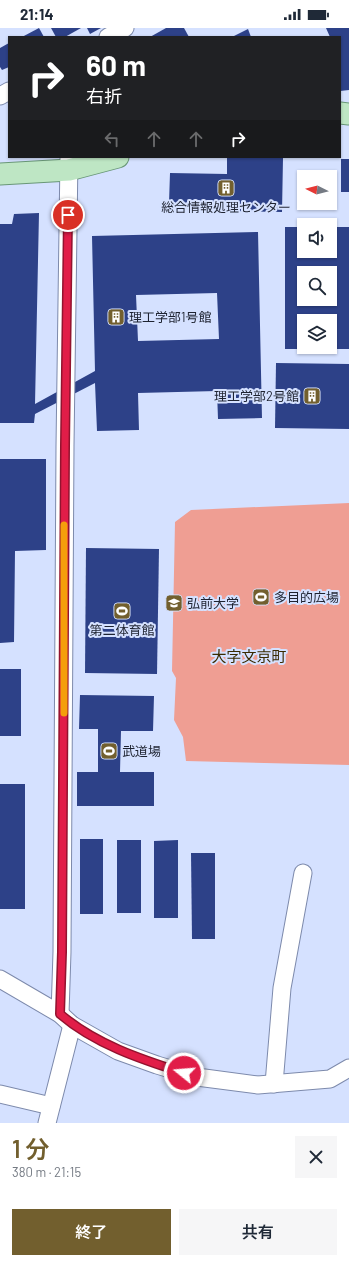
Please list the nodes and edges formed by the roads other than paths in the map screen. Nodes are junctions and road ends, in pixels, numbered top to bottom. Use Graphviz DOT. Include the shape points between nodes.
graph roads {
  1 [pos="125,28"];
  2 [pos="110,36"];
  3 [pos="111,158"];
  4 [pos="69,164"];
  5 [pos="0,174"];
  6 [pos="303,873"];
  7 [pos="0,979"];
  8 [pos="66,1020"];
  9 [pos="349,1068"];
  10 [pos="274,1084"];
  11 [pos="0,1094"];
  12 [pos="51,1106"];
  13 [pos="47,1123"];
  1 -- 2 [label="street"];
  3 -- 4 [label="main road"];
  4 -- 5 [label="main road"];
  4 -- 8 [label="street" via="62,952"];
  6 -- 10 [label="street" via="282,988"];
  7 -- 8 [label="street"];
  8 -- 10 [label="street" via="118,1051 157,1065 197,1077 258,1085"];
  8 -- 12 [label="street"];
  9 -- 10 [label="street" via="330,1079"];
  11 -- 12 [label="street"];
  12 -- 13 [label="street"];
}
